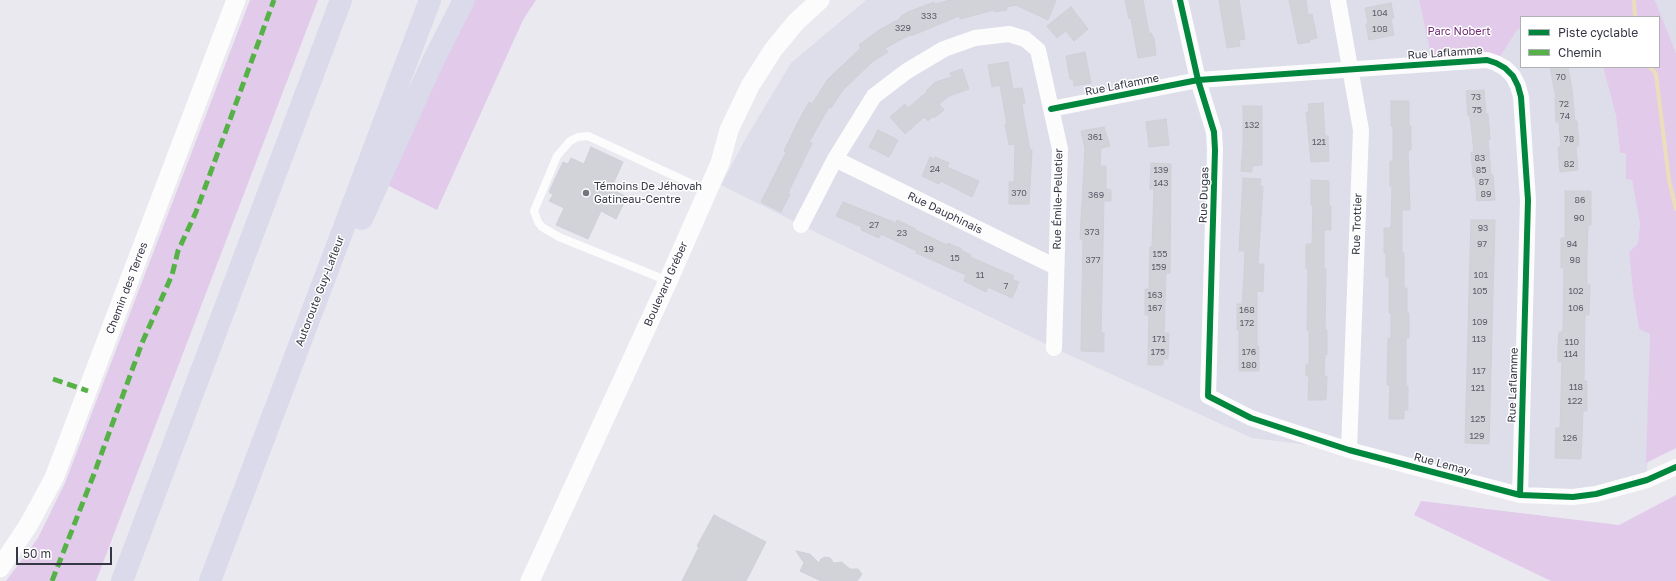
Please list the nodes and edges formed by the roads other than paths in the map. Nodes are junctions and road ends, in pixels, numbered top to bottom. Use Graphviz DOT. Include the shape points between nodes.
graph roads {
  1 [pos="236,0"];
  2 [pos="341,0"];
  3 [pos="430,0"];
  4 [pos="464,0"];
  5 [pos="820,0"];
  6 [pos="1180,0"];
  7 [pos="1338,0"];
  8 [pos="1351,70"];
  9 [pos="1198,80"];
  10 [pos="1052,109"];
  11 [pos="835,159"];
  12 [pos="707,191"];
  13 [pos="801,225"];
  14 [pos="1056,267"];
  15 [pos="668,281"];
  16 [pos="1054,348"];
  17 [pos="1208,396"];
  18 [pos="276,407"];
  19 [pos="1349,450"];
  20 [pos="1676,467"];
  21 [pos="1520,495"];
  22 [pos="0,568"];
  23 [pos="122,581"];
  24 [pos="210,581"];
  25 [pos="530,581"];
  1 -- 22 [label="street, Chemin des Terres" via="54,478 30,524"];
  2 -- 23 [label="highway"];
  3 -- 18 [label="highway, Autoroute Guy-Lafleur"];
  4 -- 18 [label="highway" via="433,61"];
  5 -- 12 [label="street, Boulevard Gréber" via="796,22 773,50 750,86 729,130 720,164"];
  6 -- 9 [label="street, Rue Dugas"];
  7 -- 8 [label="street, Rue Trottier"];
  8 -- 9 [label="street, Rue Laflamme"];
  8 -- 19 [label="street, Rue Trottier" via="1360,130"];
  8 -- 21 [label="street, Rue Laflamme" via="1487,60 1505,68 1518,86 1521,97 1528,200"];
  9 -- 10 [label="street, Rue Laflamme"];
  9 -- 17 [label="street, Rue Dugas" via="1214,132 1215,150"];
  10 -- 11 [label="street, Rue Émile-Pelletier" via="1038,50 1025,39 1009,34 975,38 944,49 906,71 874,96"];
  10 -- 14 [label="street, Rue Émile-Pelletier" via="1060,149"];
  11 -- 13 [label="street, Rue Émile-Pelletier"];
  11 -- 14 [label="street, Rue Dauphinais"];
  12 -- 15 [label="street, Boulevard Gréber"];
  12 -- 15 [label="lane" via="588,136 570,141 557,156 534,211 542,227 559,237"];
  14 -- 16 [label="street, Rue Émile-Pelletier"];
  15 -- 25 [label="street, Boulevard Gréber"];
  17 -- 19 [label="street, Rue Lemay" via="1251,418"];
  18 -- 24 [label="highway, Autoroute Guy-Lafleur"];
  19 -- 21 [label="street, Rue Lemay"];
  20 -- 21 [label="street, Rue Lemay" via="1640,482 1596,494 1573,497"];
}
